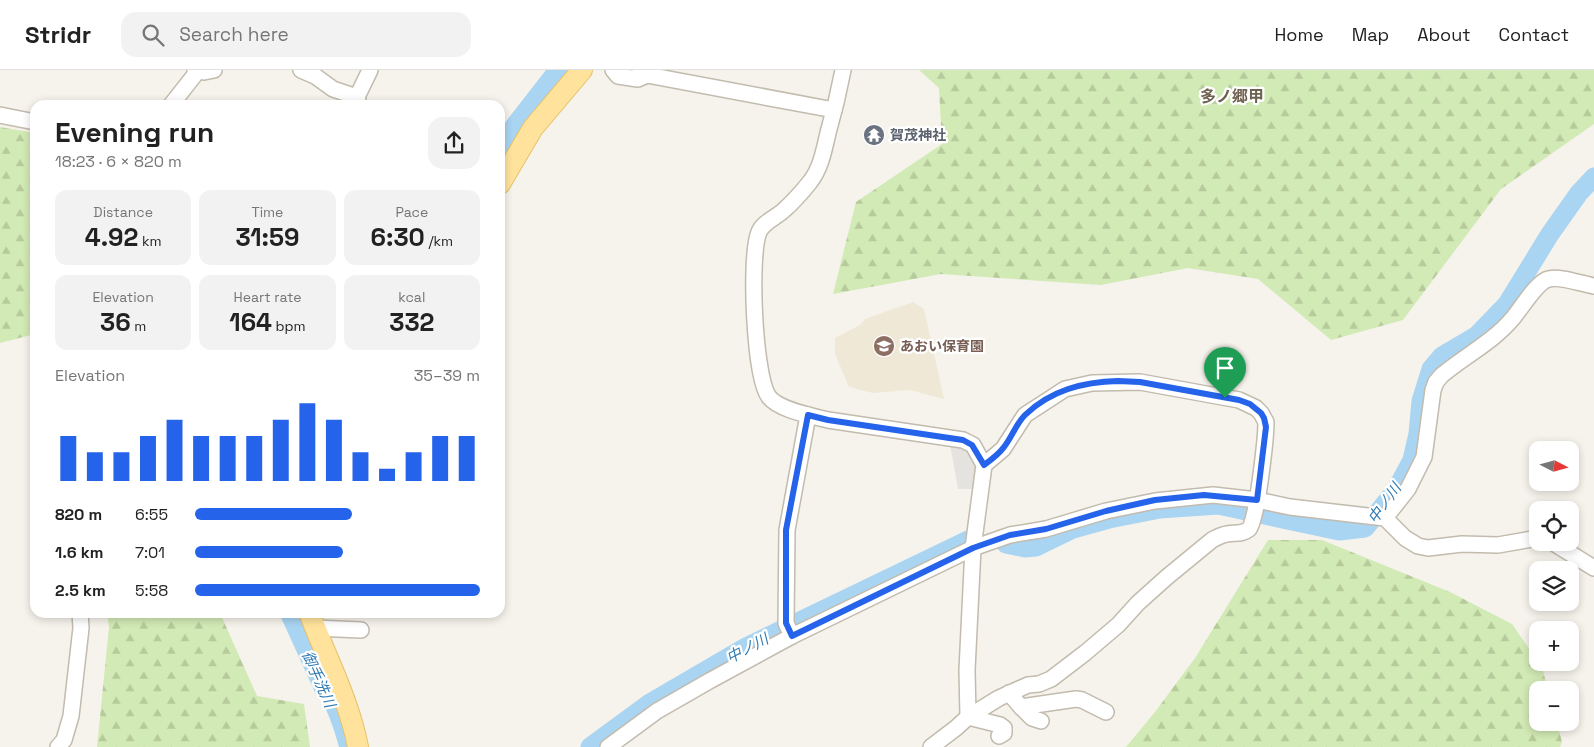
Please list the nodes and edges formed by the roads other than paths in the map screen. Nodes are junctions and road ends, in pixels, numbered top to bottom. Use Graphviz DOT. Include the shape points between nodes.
graph roads {
  1 [pos="214,70"];
  2 [pos="301,70"];
  3 [pos="370,70"];
  4 [pos="582,70"];
  5 [pos="613,70"];
  6 [pos="843,70"];
  7 [pos="196,71"];
  8 [pos="644,72"];
  9 [pos="175,100"];
  10 [pos="356,100"];
  11 [pos="358,100"];
  12 [pos="834,110"];
  13 [pos="0,115"];
  14 [pos="30,121"];
  15 [pos="505,176"];
  16 [pos="1594,286"];
  17 [pos="808,415"];
  18 [pos="984,465"];
  19 [pos="1256,507"];
  20 [pos="1378,517"];
  21 [pos="1529,540"];
  22 [pos="973,548"];
  23 [pos="1567,551"];
  24 [pos="1594,568"];
  25 [pos="80,618"];
  26 [pos="312,620"];
  27 [pos="361,630"];
  28 [pos="789,630"];
  29 [pos="1009,693"];
  30 [pos="1021,707"];
  31 [pos="1106,712"];
  32 [pos="968,717"];
  33 [pos="1040,720"];
  34 [pos="999,736"];
  35 [pos="58,747"];
  36 [pos="358,747"];
  37 [pos="608,747"];
  38 [pos="931,747"];
  1 -- 7 [label="street"];
  2 -- 10 [label="street"];
  3 -- 11 [label="street"];
  4 -- 15 [label="main road" via="533,128"];
  5 -- 8 [label="street" via="618,76 638,79"];
  6 -- 12 [label="street"];
  7 -- 9 [label="street"];
  8 -- 12 [label="street"];
  12 -- 17 [label="street" via="816,174 759,232 754,256 755,331 765,391 773,401"];
  13 -- 14 [label="street"];
  16 -- 20 [label="street" via="1547,279 1491,341 1442,375 1433,390 1424,457 1408,489"];
  17 -- 18 [label="street" via="963,440 972,445"];
  17 -- 28 [label="street" via="786,530"];
  18 -- 19 [label="street" via="1003,449 1024,416 1065,389 1092,382 1140,382 1239,400 1261,413 1266,427"];
  18 -- 22 [label="street"];
  19 -- 20 [label="street" via="1290,507"];
  19 -- 22 [label="street" via="1204,495 1155,500 1046,529 1010,535"];
  19 -- 29 [label="street" via="1252,526 1244,532 1221,535 1201,548 1085,654 1051,679"];
  20 -- 21 [label="street" via="1404,538 1428,548 1462,544 1493,546"];
  22 -- 28 [label="street"];
  22 -- 32 [label="street"];
  23 -- 24 [label="street"];
  25 -- 35 [label="street" via="71,716 64,740"];
  26 -- 27 [label="street"];
  26 -- 36 [label="main road" via="345,700"];
  28 -- 37 [label="street" via="658,711"];
  29 -- 30 [label="street"];
  29 -- 32 [label="street"];
  30 -- 31 [label="street" via="1076,699"];
  30 -- 33 [label="street" via="1032,718"];
  32 -- 34 [label="street" via="1000,725 1004,733"];
  32 -- 38 [label="street"];
}
